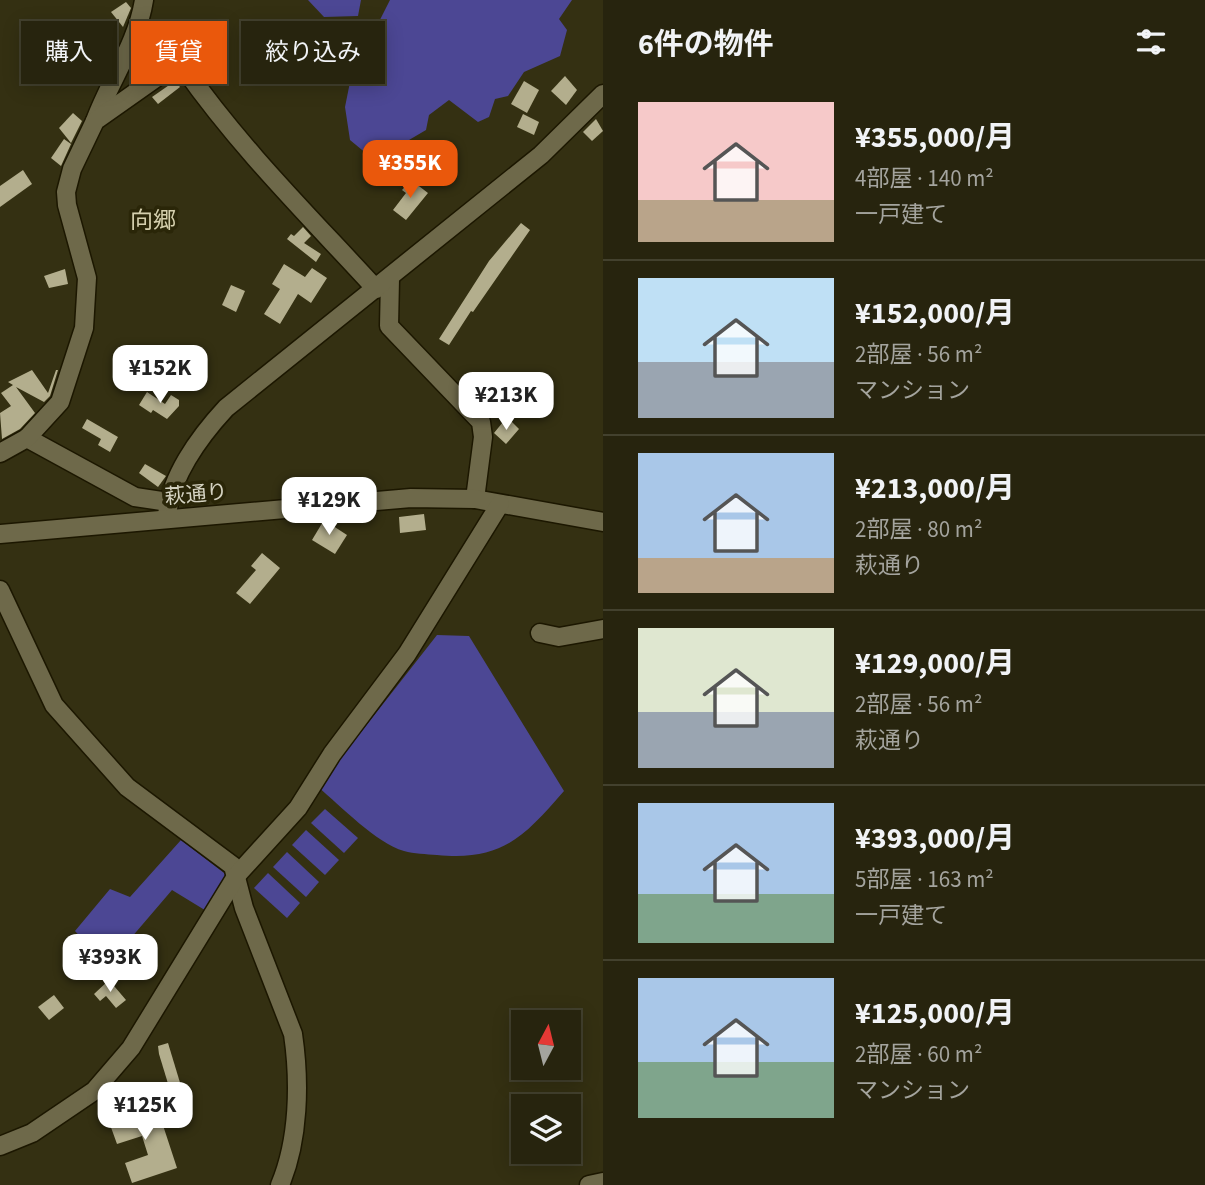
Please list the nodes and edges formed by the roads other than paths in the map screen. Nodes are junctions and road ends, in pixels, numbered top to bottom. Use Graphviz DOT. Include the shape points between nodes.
graph roads {
  1 [pos="144,0"];
  2 [pos="138,21"];
  3 [pos="131,45"];
  4 [pos="148,84"];
  5 [pos="195,84"];
  6 [pos="603,94"];
  7 [pos="95,121"];
  8 [pos="383,284"];
  9 [pos="27,438"];
  10 [pos="0,453"];
  11 [pos="475,499"];
  12 [pos="500,504"];
  13 [pos="167,511"];
  14 [pos="603,522"];
  15 [pos="0,534"];
  16 [pos="0,590"];
  17 [pos="603,629"];
  18 [pos="540,633"];
  19 [pos="237,875"];
  20 [pos="0,1146"];
  21 [pos="603,1182"];
  22 [pos="280,1185"];
  23 [pos="589,1185"];
  1 -- 2 [label="street"];
  3 -- 7 [label="street"];
  4 -- 7 [label="street"];
  5 -- 8 [label="street" via="254,159"];
  6 -- 8 [label="street" via="541,155"];
  7 -- 9 [label="street" via="66,192 87,278 84,328 60,402"];
  8 -- 11 [label="street" via="389,326 481,422"];
  8 -- 13 [label="street" via="226,408 208,428"];
  9 -- 10 [label="street"];
  9 -- 13 [label="street"];
  11 -- 12 [label="street, 萩通り"];
  11 -- 13 [label="street, 萩通り"];
  12 -- 14 [label="street, 萩通り"];
  12 -- 19 [label="street" via="407,654 298,807"];
  13 -- 15 [label="street, 萩通り"];
  16 -- 19 [label="street" via="54,705 127,787 233,866"];
  17 -- 18 [label="street" via="559,636"];
  19 -- 20 [label="street" via="131,1048 94,1091 32,1133"];
  19 -- 22 [label="street" via="244,908 293,1034 296,1055 294,1139"];
  21 -- 23 [label="street"];
}
